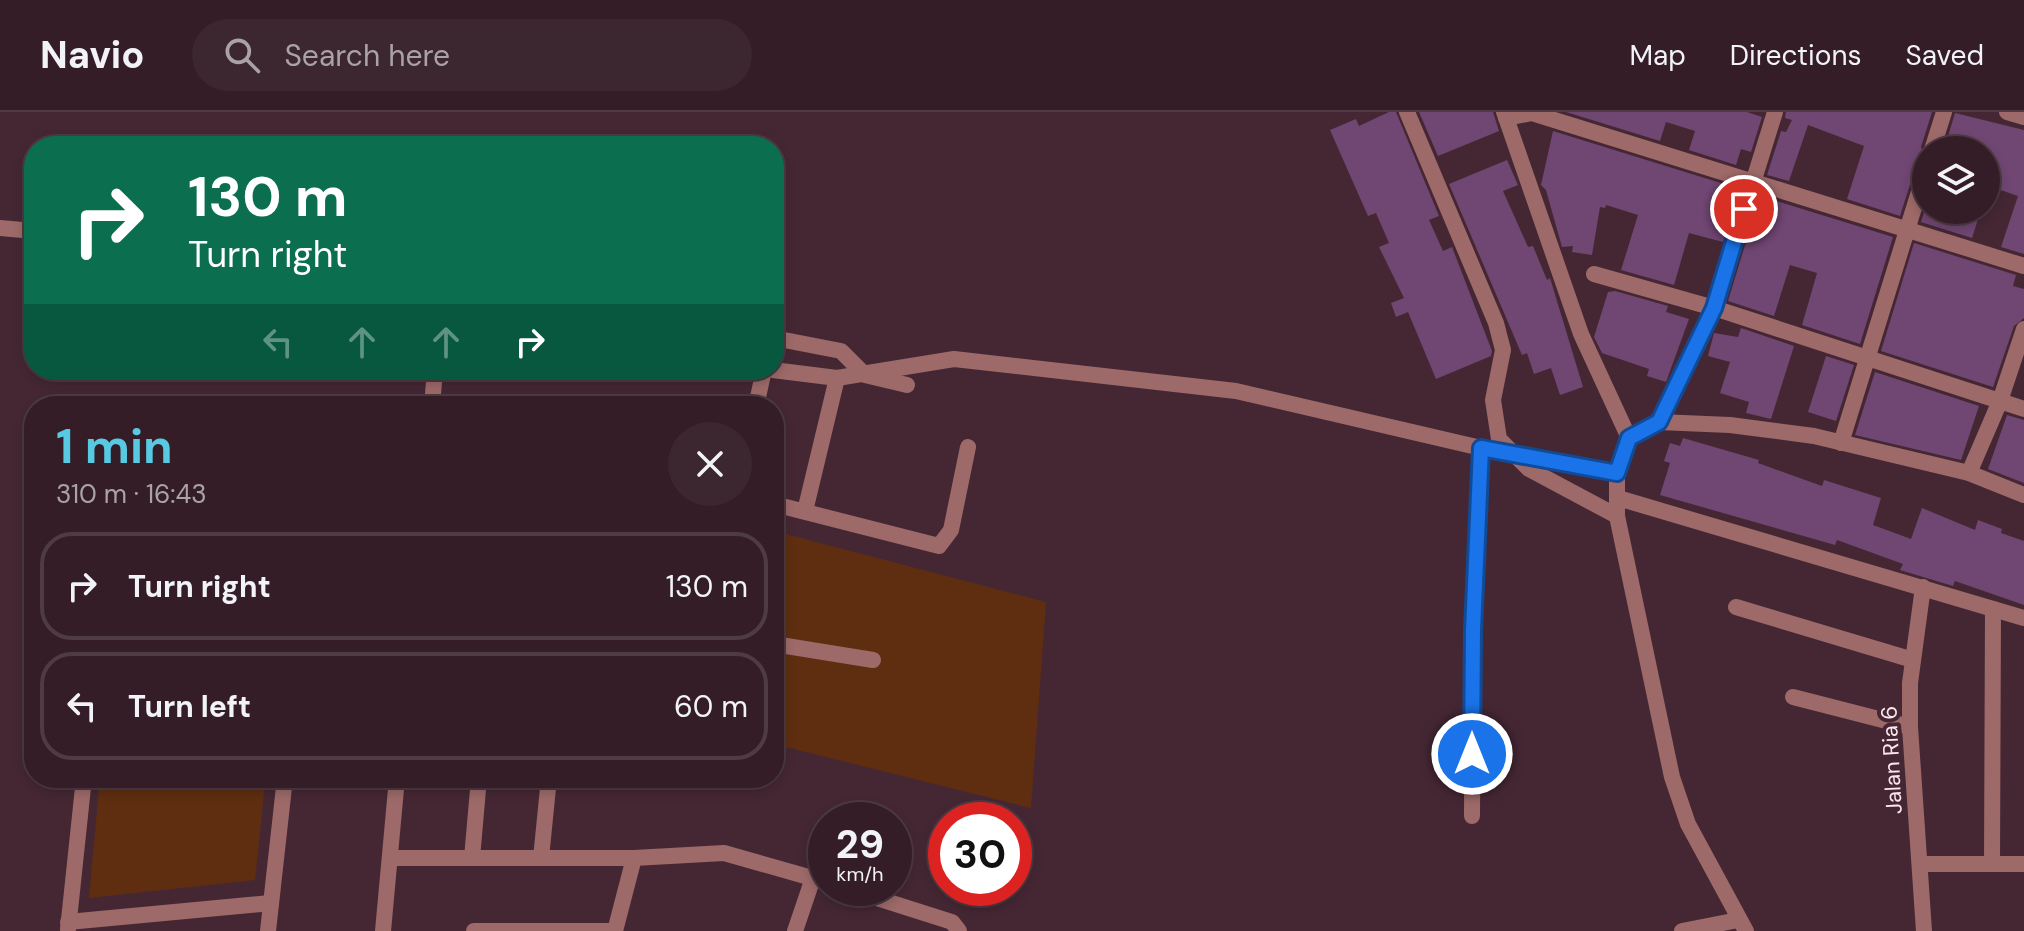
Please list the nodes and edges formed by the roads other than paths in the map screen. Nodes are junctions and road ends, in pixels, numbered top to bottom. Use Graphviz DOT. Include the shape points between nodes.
graph roads {
  1 [pos="1407,112"];
  2 [pos="1775,112"];
  3 [pos="1944,112"];
  4 [pos="2007,112"];
  5 [pos="1505,115"];
  6 [pos="2024,117"];
  7 [pos="1936,136"];
  8 [pos="1752,185"];
  9 [pos="1912,215"];
  10 [pos="0,228"];
  11 [pos="24,230"];
  12 [pos="1907,231"];
  13 [pos="2024,266"];
  14 [pos="1594,274"];
  15 [pos="1714,308"];
  16 [pos="2024,329"];
  17 [pos="784,340"];
  18 [pos="1867,358"];
  19 [pos="784,371"];
  20 [pos="865,375"];
  21 [pos="837,378"];
  22 [pos="907,385"];
  23 [pos="2000,401"];
  24 [pos="2024,409"];
  25 [pos="1659,422"];
  26 [pos="1629,438"];
  27 [pos="1841,443"];
  28 [pos="968,447"];
  29 [pos="1481,448"];
  30 [pos="1508,450"];
  31 [pos="1617,473"];
  32 [pos="1969,473"];
  33 [pos="2024,495"];
  34 [pos="1618,498"];
  35 [pos="784,506"];
  36 [pos="805,511"];
  37 [pos="1617,516"];
  38 [pos="1923,587"];
  39 [pos="1736,607"];
  40 [pos="1993,609"];
  41 [pos="2024,618"];
  42 [pos="784,646"];
  43 [pos="873,660"];
  44 [pos="1913,660"];
  45 [pos="1793,697"];
  46 [pos="1910,727"];
  47 [pos="83,788"];
  48 [pos="284,788"];
  49 [pos="396,788"];
  50 [pos="478,788"];
  51 [pos="548,788"];
  52 [pos="1472,816"];
  53 [pos="627,857"];
  54 [pos="390,858"];
  55 [pos="472,858"];
  56 [pos="541,858"];
  57 [pos="1920,864"];
  58 [pos="1992,864"];
  59 [pos="2024,864"];
  60 [pos="808,877"];
  61 [pos="271,903"];
  62 [pos="808,903"];
  63 [pos="902,906"];
  64 [pos="68,926"];
  65 [pos="1742,926"];
  66 [pos="268,931"];
  67 [pos="383,931"];
  68 [pos="474,931"];
  69 [pos="614,931"];
  70 [pos="795,931"];
  71 [pos="959,931"];
  72 [pos="1682,931"];
  73 [pos="1924,931"];
  1 -- 30 [label="street" via="1496,323 1503,350 1493,400 1495,422"];
  2 -- 8 [label="street"];
  3 -- 7 [label="street"];
  4 -- 6 [label="street"];
  5 -- 8 [label="street" via="1532,113"];
  5 -- 26 [label="street" via="1581,334"];
  8 -- 12 [label="street"];
  8 -- 15 [label="street"];
  9 -- 12 [label="street"];
  10 -- 11 [label="street"];
  12 -- 13 [label="street"];
  12 -- 18 [label="street"];
  14 -- 15 [label="street"];
  15 -- 18 [label="street"];
  15 -- 25 [label="street"];
  16 -- 23 [label="street"];
  17 -- 20 [label="street" via="841,351"];
  18 -- 23 [label="street"];
  18 -- 27 [label="street"];
  19 -- 21 [label="street"];
  20 -- 21 [label="street"];
  20 -- 22 [label="street"];
  20 -- 29 [label="street" via="954,359 1236,391"];
  21 -- 36 [label="street"];
  23 -- 24 [label="street"];
  23 -- 32 [label="street"];
  25 -- 26 [label="street"];
  25 -- 27 [label="street" via="1730,425"];
  26 -- 31 [label="street"];
  27 -- 32 [label="street"];
  28 -- 36 [label="street" via="951,530 939,546"];
  29 -- 30 [label="street"];
  29 -- 52 [label="street"];
  30 -- 31 [label="street"];
  30 -- 37 [label="street" via="1529,469"];
  31 -- 34 [label="street"];
  32 -- 33 [label="street"];
  34 -- 37 [label="street"];
  34 -- 38 [label="street"];
  35 -- 36 [label="street"];
  37 -- 65 [label="street" via="1672,777 1688,824"];
  38 -- 40 [label="street"];
  38 -- 44 [label="street, Jalan Ria 6"];
  39 -- 44 [label="street"];
  40 -- 41 [label="street"];
  40 -- 58 [label="street"];
  42 -- 43 [label="street"];
  44 -- 46 [label="street, Jalan Ria 6"];
  45 -- 46 [label="street"];
  46 -- 57 [label="street, Jalan Ria 6"];
  47 -- 64 [label="street"];
  48 -- 61 [label="street"];
  49 -- 54 [label="street"];
  50 -- 55 [label="street"];
  51 -- 56 [label="street"];
  53 -- 56 [label="street"];
  53 -- 60 [label="street" via="724,853"];
  53 -- 69 [label="street"];
  54 -- 55 [label="street"];
  54 -- 67 [label="street"];
  55 -- 56 [label="street"];
  57 -- 58 [label="street"];
  57 -- 73 [label="street, Jalan Ria 6"];
  58 -- 59 [label="street"];
  61 -- 64 [label="street"];
  61 -- 66 [label="street"];
  62 -- 70 [label="street"];
  63 -- 71 [label="street" via="952,922"];
  65 -- 72 [label="street"];
  68 -- 69 [label="street"];
}
